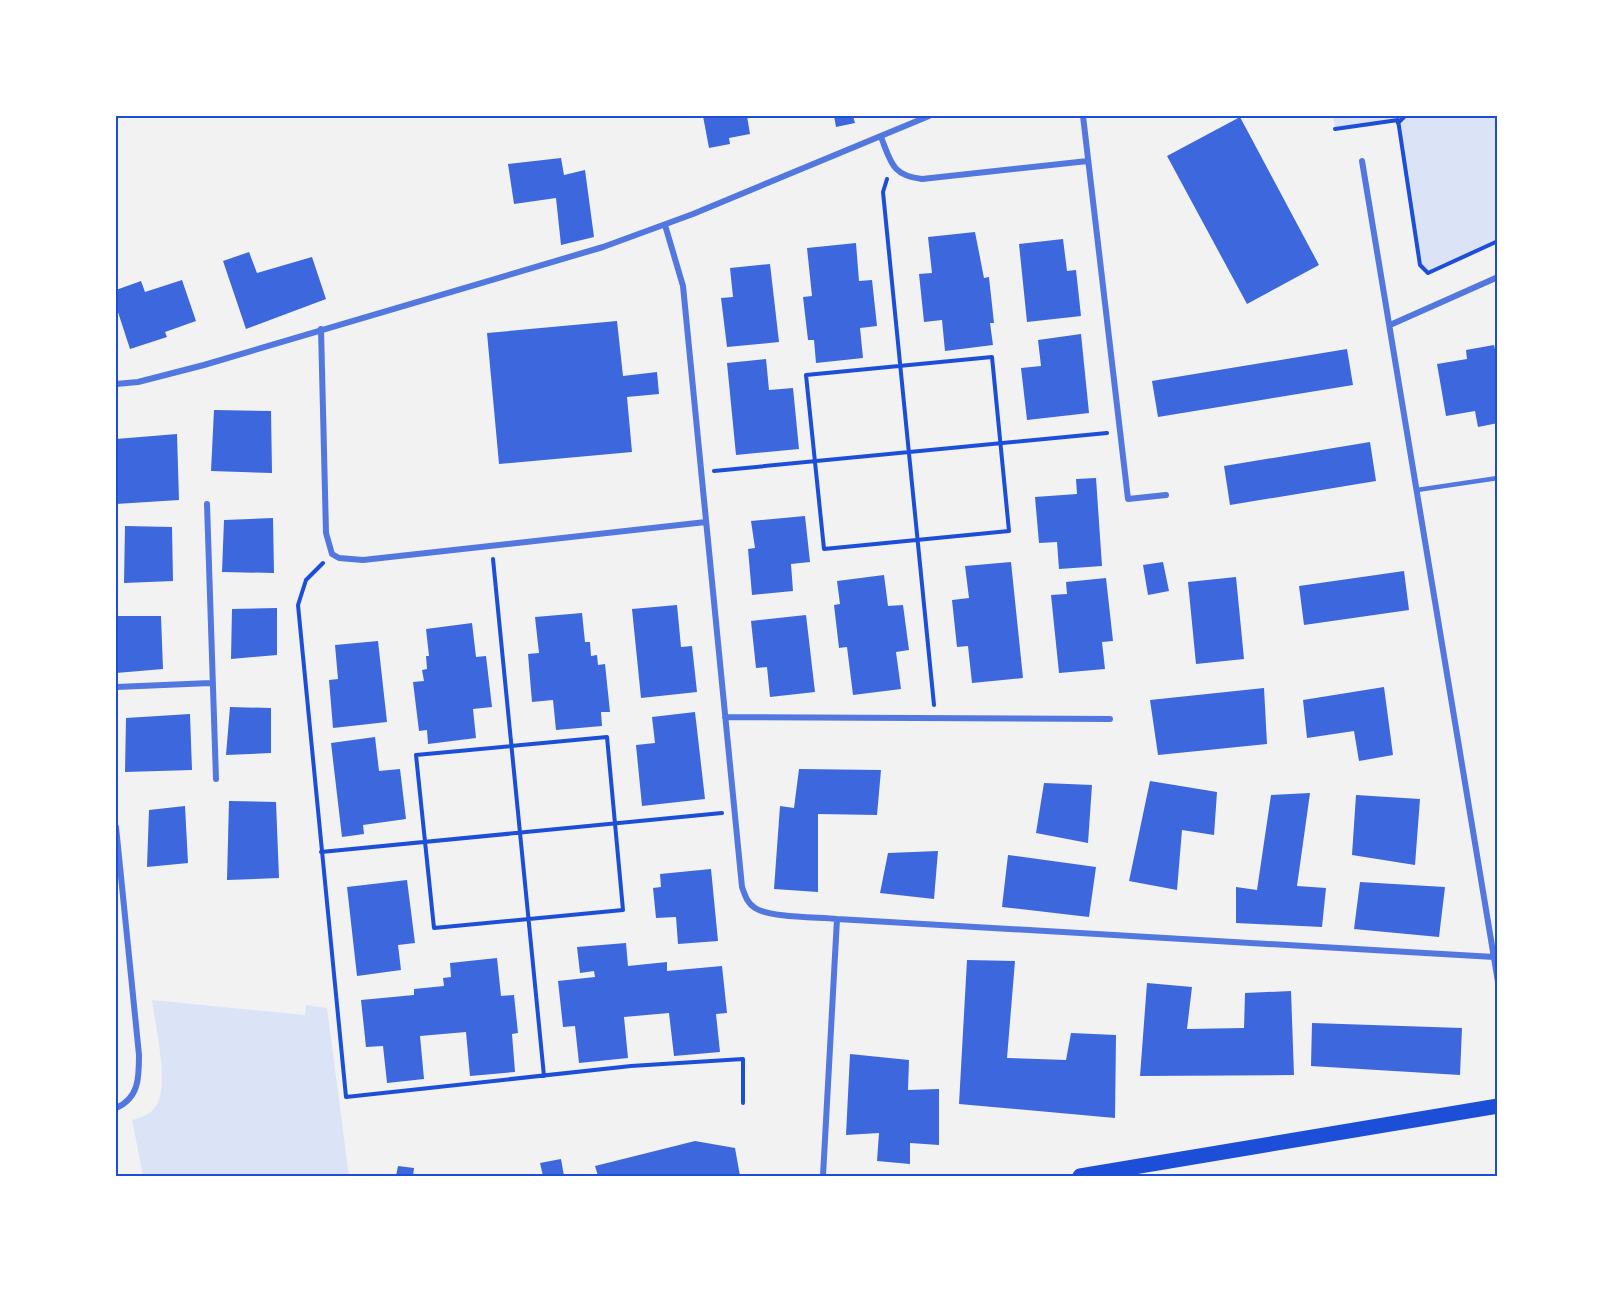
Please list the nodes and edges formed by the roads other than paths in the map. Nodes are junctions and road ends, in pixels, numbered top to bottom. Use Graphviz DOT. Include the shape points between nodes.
graph roads {
  1 [pos="929,116"];
  2 [pos="1083,116"];
  3 [pos="881,136"];
  4 [pos="1088,161"];
  5 [pos="1362,162"];
  6 [pos="665,225"];
  7 [pos="1497,277"];
  8 [pos="1390,325"];
  9 [pos="321,329"];
  10 [pos="116,384"];
  11 [pos="1497,478"];
  12 [pos="1417,490"];
  13 [pos="1166,495"];
  14 [pos="207,504"];
  15 [pos="706,522"];
  16 [pos="211,682"];
  17 [pos="116,687"];
  18 [pos="725,717"];
  19 [pos="1110,719"];
  20 [pos="216,779"];
  21 [pos="116,827"];
  22 [pos="119,892"];
  23 [pos="837,919"];
  24 [pos="1494,957"];
  25 [pos="1497,982"];
  26 [pos="1497,1106"];
  27 [pos="116,1108"];
  28 [pos="823,1176"];
  29 [pos="1080,1176"];
  1 -- 3 [label="street"];
  2 -- 4 [label="street"];
  3 -- 4 [label="street" via="896,171 922,179"];
  3 -- 6 [label="street"];
  4 -- 13 [label="street" via="1128,500"];
  5 -- 8 [label="street"];
  6 -- 9 [label="street" via="506,278"];
  6 -- 15 [label="street" via="683,286"];
  7 -- 8 [label="street"];
  8 -- 12 [label="street"];
  9 -- 10 [label="street" via="170,374"];
  9 -- 15 [label="street" via="325,520 332,554 339,558 363,561"];
  11 -- 12 [label="lane"];
  12 -- 24 [label="street"];
  14 -- 16 [label="street"];
  15 -- 18 [label="street"];
  16 -- 17 [label="street"];
  16 -- 20 [label="street"];
  18 -- 19 [label="street"];
  18 -- 23 [label="street" via="742,887 748,901 766,912"];
  21 -- 22 [label="street"];
  22 -- 27 [label="street" via="139,1072 132,1098"];
  23 -- 24 [label="street"];
  23 -- 28 [label="street"];
  24 -- 25 [label="street"];
  26 -- 29 [label="main road"];
}
